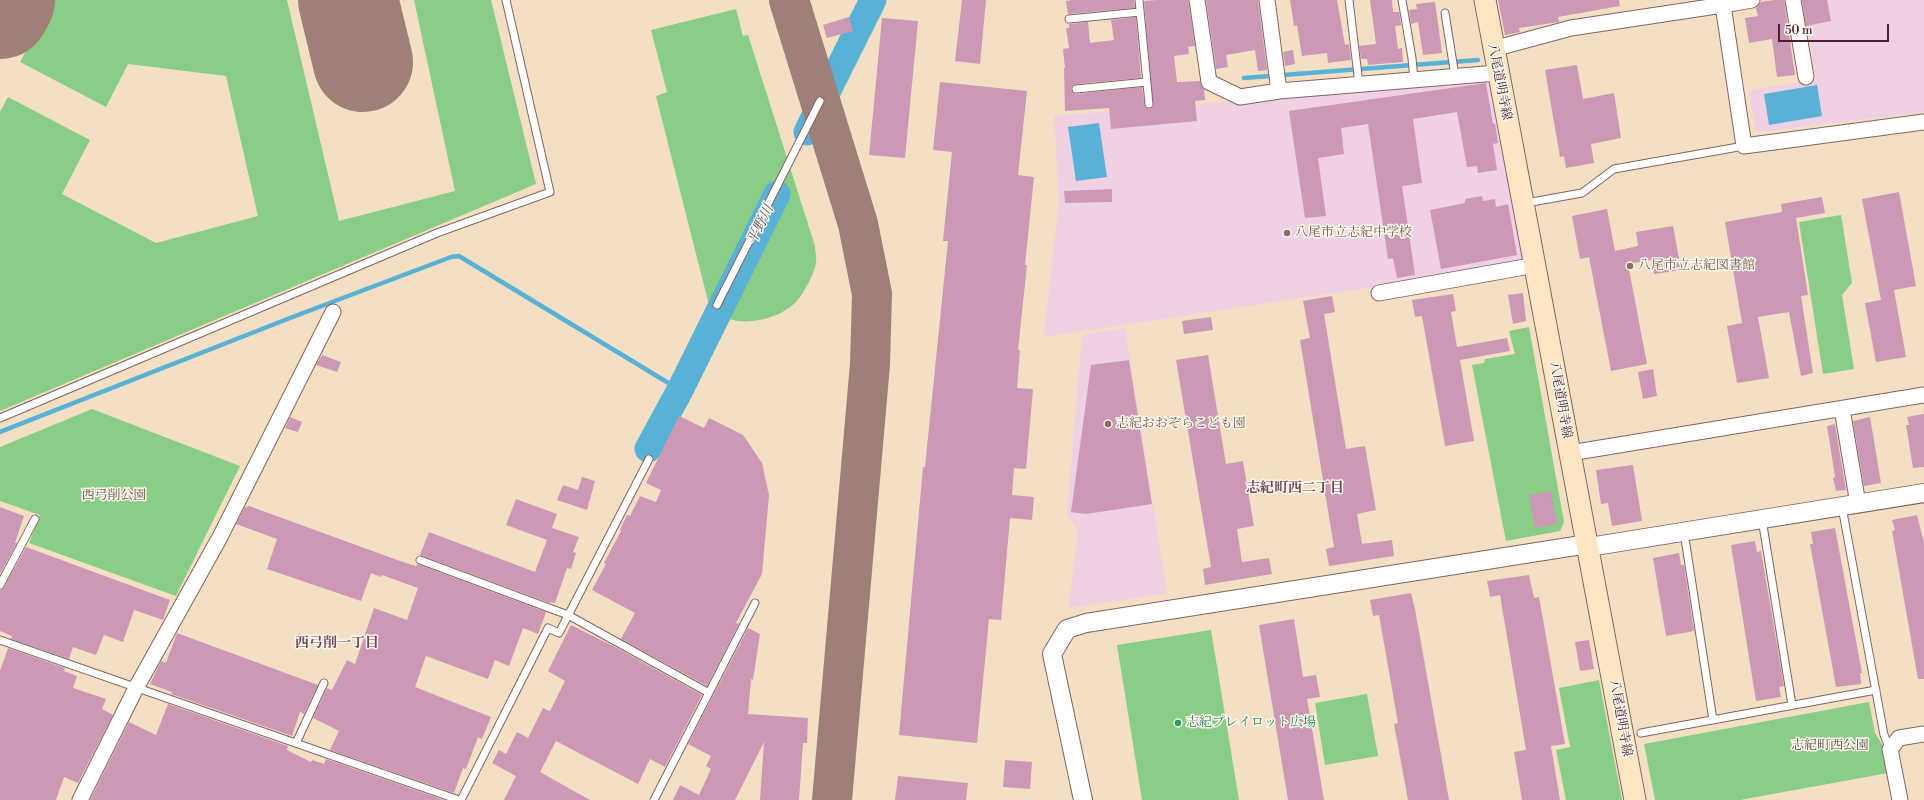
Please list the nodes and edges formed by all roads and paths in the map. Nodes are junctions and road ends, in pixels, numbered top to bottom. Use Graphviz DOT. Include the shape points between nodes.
graph roads {
  1 [pos="506,0"];
  2 [pos="1139,0"];
  3 [pos="1197,0"];
  4 [pos="1267,0"];
  5 [pos="1349,0"];
  6 [pos="1402,0"];
  7 [pos="1485,0"];
  8 [pos="1752,0"];
  9 [pos="1793,0"];
  10 [pos="1731,3"];
  11 [pos="1140,12"];
  12 [pos="1445,13"];
  13 [pos="1069,19"];
  14 [pos="1493,48"];
  15 [pos="1454,72"];
  16 [pos="1497,73"];
  17 [pos="1414,75"];
  18 [pos="1806,77"];
  19 [pos="1358,79"];
  20 [pos="1147,82"];
  21 [pos="1076,89"];
  22 [pos="1278,91"];
  23 [pos="820,101"];
  24 [pos="1149,104"];
  25 [pos="1924,122"];
  26 [pos="1744,146"];
  27 [pos="1524,204"];
  28 [pos="1536,265"];
  29 [pos="1380,293"];
  30 [pos="717,305"];
  31 [pos="334,312"];
  32 [pos="1924,395"];
  33 [pos="1842,408"];
  34 [pos="0,418"];
  35 [pos="1570,453"];
  36 [pos="649,459"];
  37 [pos="1924,494"];
  38 [pos="1850,505"];
  39 [pos="35,519"];
  40 [pos="1762,519"];
  41 [pos="1684,532"];
  42 [pos="1588,545"];
  43 [pos="420,560"];
  44 [pos="0,585"];
  45 [pos="755,603"];
  46 [pos="568,615"];
  47 [pos="0,640"];
  48 [pos="324,684"];
  49 [pos="136,688"];
  50 [pos="1876,690"];
  51 [pos="709,694"];
  52 [pos="1792,705"];
  53 [pos="1714,720"];
  54 [pos="1641,733"];
  55 [pos="1924,734"];
  56 [pos="296,743"];
  57 [pos="1890,749"];
  58 [pos="80,800"];
  59 [pos="460,800"];
  60 [pos="654,800"];
  61 [pos="1083,800"];
  62 [pos="1635,800"];
  63 [pos="1900,800"];
  1 -- 34 [label="lane" via="550,192 430,236"];
  2 -- 11 [label="lane"];
  3 -- 22 [label="street" via="1209,82 1240,97"];
  4 -- 22 [label="street"];
  5 -- 19 [label="lane"];
  6 -- 17 [label="lane"];
  7 -- 14 [label="main road, 八尾道明寺線"];
  8 -- 10 [label="street"];
  9 -- 18 [label="street"];
  10 -- 14 [label="street" via="1571,28"];
  10 -- 26 [label="street"];
  11 -- 13 [label="lane"];
  11 -- 20 [label="lane"];
  12 -- 15 [label="lane"];
  14 -- 16 [label="main road, 八尾道明寺線"];
  15 -- 16 [label="street"];
  15 -- 17 [label="street"];
  16 -- 27 [label="main road, 八尾道明寺線"];
  17 -- 19 [label="street"];
  19 -- 22 [label="street"];
  20 -- 21 [label="lane"];
  20 -- 24 [label="lane"];
  23 -- 30 [label="lane"];
  25 -- 26 [label="street"];
  26 -- 27 [label="lane" via="1614,169 1582,193"];
  27 -- 28 [label="main road, 八尾道明寺線"];
  28 -- 29 [label="street"];
  28 -- 35 [label="main road, 八尾道明寺線"];
  31 -- 49 [label="street" via="220,537"];
  32 -- 33 [label="street"];
  33 -- 35 [label="street"];
  33 -- 38 [label="street"];
  35 -- 42 [label="main road, 八尾道明寺線"];
  36 -- 46 [label="lane"];
  37 -- 38 [label="street"];
  38 -- 40 [label="street"];
  38 -- 50 [label="lane"];
  39 -- 44 [label="lane"];
  40 -- 41 [label="street"];
  40 -- 52 [label="lane"];
  41 -- 42 [label="street"];
  41 -- 53 [label="lane"];
  42 -- 61 [label="street" via="1093,621 1067,629 1052,654"];
  42 -- 62 [label="main road, 八尾道明寺線"];
  43 -- 46 [label="lane"];
  45 -- 51 [label="lane"];
  46 -- 51 [label="lane"];
  46 -- 59 [label="lane" via="559,633 548,628"];
  47 -- 49 [label="lane"];
  48 -- 56 [label="lane"];
  49 -- 56 [label="lane"];
  49 -- 58 [label="street"];
  50 -- 52 [label="lane"];
  50 -- 57 [label="lane" via="1884,735"];
  51 -- 60 [label="lane"];
  52 -- 53 [label="lane"];
  53 -- 54 [label="lane"];
  55 -- 57 [label="street" via="1899,738"];
  56 -- 59 [label="lane"];
  57 -- 63 [label="street"];
}
